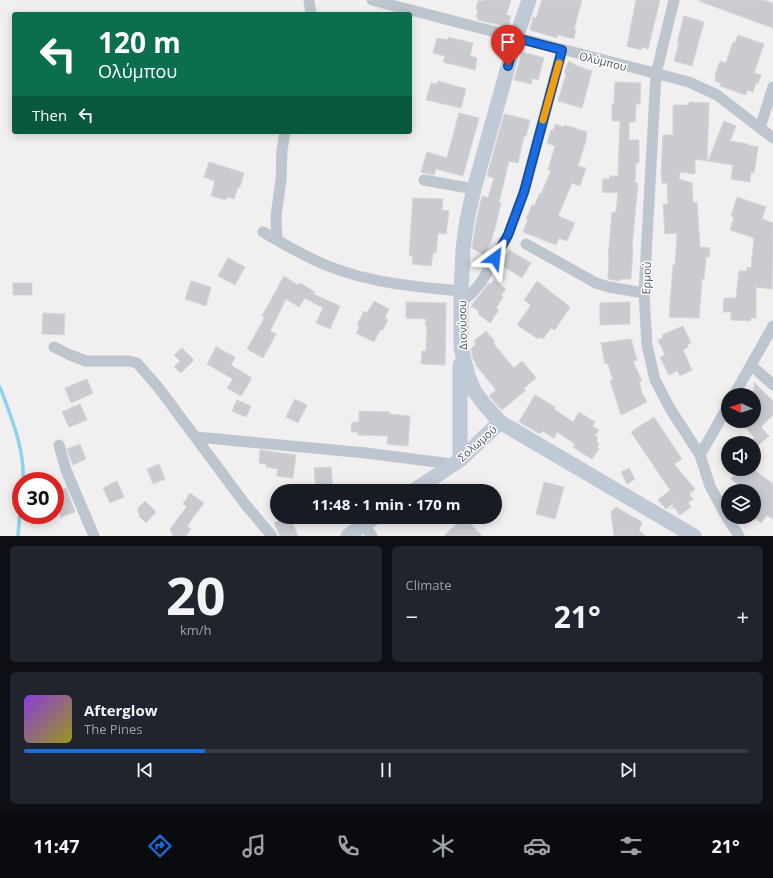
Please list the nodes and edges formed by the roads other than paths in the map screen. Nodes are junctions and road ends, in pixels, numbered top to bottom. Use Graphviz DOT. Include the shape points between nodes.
graph roads {
  1 [pos="309,0"];
  2 [pos="372,0"];
  3 [pos="529,0"];
  4 [pos="674,0"];
  5 [pos="311,12"];
  6 [pos="516,38"];
  7 [pos="562,50"];
  8 [pos="656,74"];
  9 [pos="773,87"];
  10 [pos="760,128"];
  11 [pos="285,134"];
  12 [pos="773,138"];
  13 [pos="424,180"];
  14 [pos="474,189"];
  15 [pos="263,232"];
  16 [pos="277,240"];
  17 [pos="526,244"];
  18 [pos="644,293"];
  19 [pos="461,296"];
  20 [pos="773,326"];
  21 [pos="54,347"];
  22 [pos="461,348"];
  23 [pos="752,366"];
  24 [pos="773,385"];
  25 [pos="738,388"];
  26 [pos="721,418"];
  27 [pos="500,422"];
  28 [pos="196,437"];
  29 [pos="58,445"];
  30 [pos="700,455"];
  31 [pos="456,462"];
  32 [pos="423,484"];
  33 [pos="370,526"];
  34 [pos="94,536"];
  35 [pos="272,536"];
  36 [pos="348,536"];
  37 [pos="694,536"];
  38 [pos="739,536"];
  1 -- 5 [label="street"];
  2 -- 6 [label="street, Ολύμπου"];
  3 -- 6 [label="street, Διονύσου"];
  4 -- 8 [label="street, Ερμού"];
  6 -- 7 [label="street, Ολύμπου"];
  6 -- 14 [label="street, Διονύσου"];
  7 -- 8 [label="street, Ολύμπου"];
  7 -- 19 [label="street" via="524,192 508,235 482,281 472,293"];
  8 -- 10 [label="street, Ολύμπου" via="689,82 717,95"];
  8 -- 18 [label="street, Ερμού"];
  9 -- 10 [label="street"];
  10 -- 12 [label="street, Ολύμπου"];
  11 -- 16 [label="street" via="276,216"];
  13 -- 14 [label="street"];
  14 -- 19 [label="street, Διονύσου" via="466,228"];
  15 -- 16 [label="street"];
  16 -- 19 [label="street" via="310,258 348,273"];
  17 -- 18 [label="street" via="596,283"];
  18 -- 30 [label="street, Ερμού" via="647,345 655,380"];
  19 -- 22 [label="street, Διονύσου"];
  20 -- 23 [label="street"];
  21 -- 28 [label="street" via="86,361 137,363"];
  22 -- 27 [label="street, Διονύσου" via="475,392"];
  22 -- 31 [label="street"];
  23 -- 24 [label="street"];
  23 -- 25 [label="street"];
  26 -- 30 [label="street"];
  27 -- 31 [label="street, Σολωμού"];
  27 -- 37 [label="street, Διονύσου"];
  28 -- 31 [label="street"];
  28 -- 35 [label="street"];
  29 -- 34 [label="street"];
  30 -- 38 [label="street, Ερμού" via="710,486"];
  31 -- 32 [label="street, Σολωμού"];
  33 -- 36 [label="street"];
}
